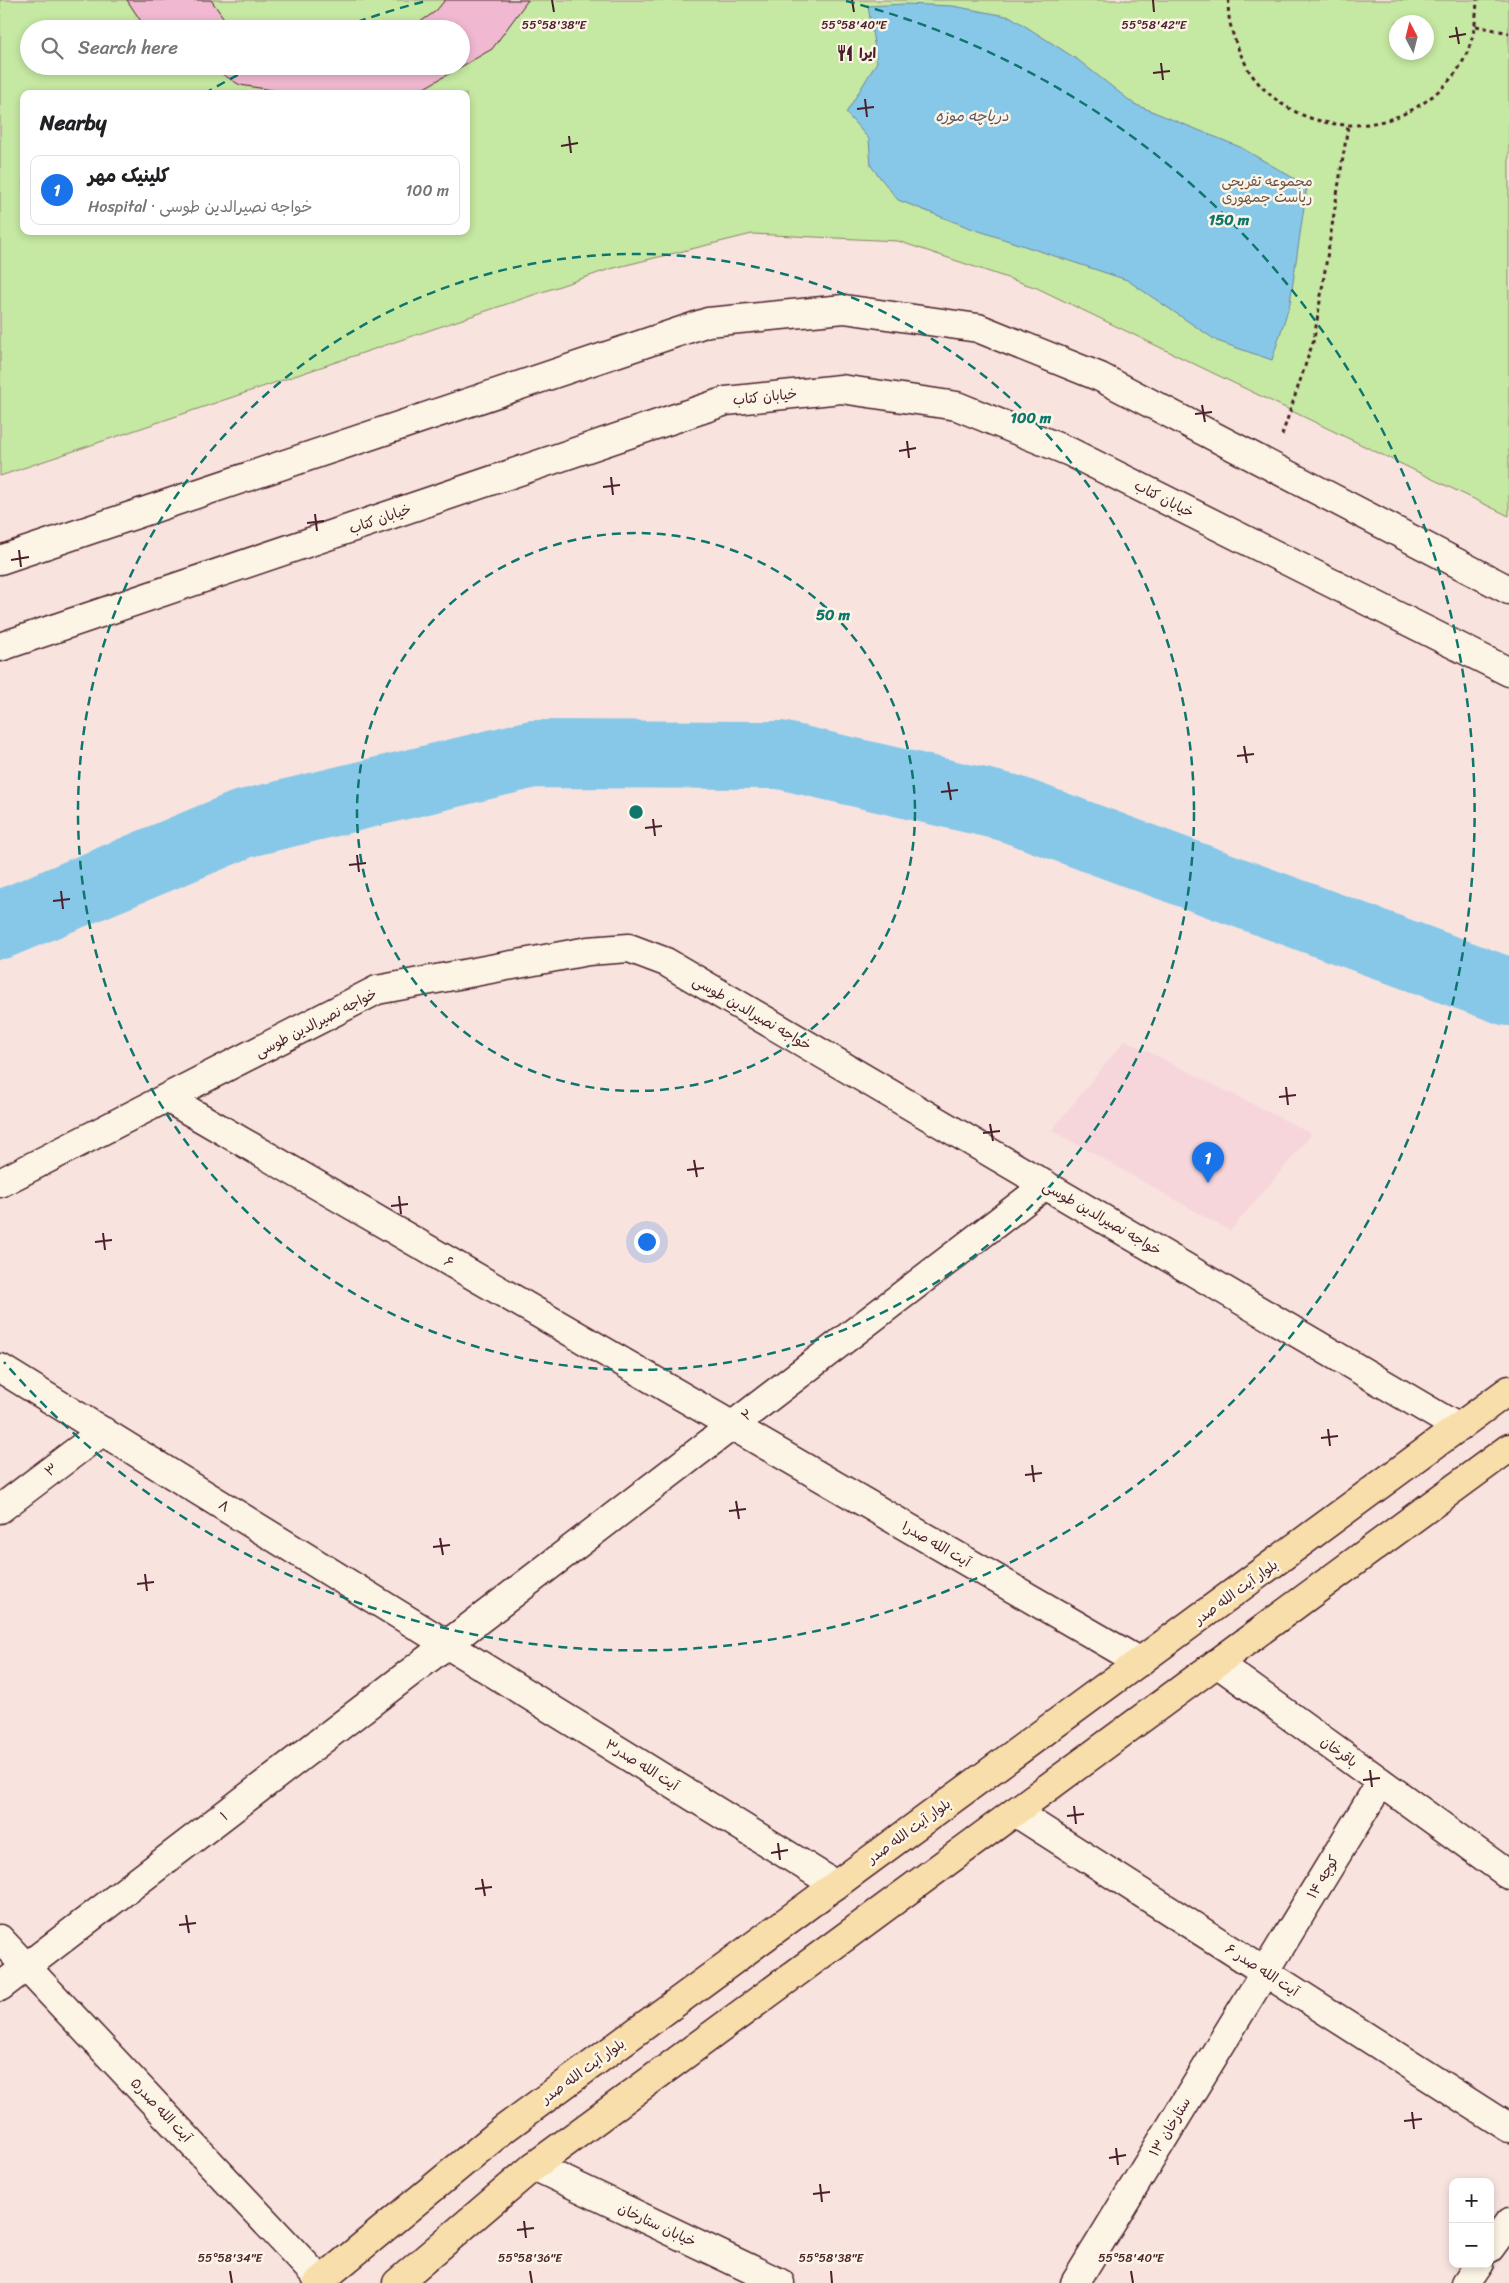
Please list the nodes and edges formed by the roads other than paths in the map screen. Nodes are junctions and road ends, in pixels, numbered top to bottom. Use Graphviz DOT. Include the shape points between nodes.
graph roads {
  1 [pos="0,560"];
  2 [pos="1509,590"];
  3 [pos="0,647"];
  4 [pos="1509,672"];
  5 [pos="167,1098"];
  6 [pos="0,1183"];
  7 [pos="1046,1185"];
  8 [pos="0,1368"];
  9 [pos="1509,1390"];
  10 [pos="732,1426"];
  11 [pos="1459,1428"];
  12 [pos="103,1432"];
  13 [pos="1509,1448"];
  14 [pos="0,1509"];
  15 [pos="448,1645"];
  16 [pos="1140,1662"];
  17 [pos="1217,1663"];
  18 [pos="1381,1782"];
  19 [pos="1015,1812"];
  20 [pos="1509,1876"];
  21 [pos="836,1885"];
  22 [pos="0,1939"];
  23 [pos="27,1968"];
  24 [pos="1265,1972"];
  25 [pos="0,1987"];
  26 [pos="1509,2128"];
  27 [pos="534,2166"];
  28 [pos="1509,2222"];
  29 [pos="1494,2243"];
  30 [pos="1476,2268"];
  31 [pos="320,2282"];
  32 [pos="397,2283"];
  33 [pos="780,2283"];
  34 [pos="1075,2283"];
  35 [pos="1466,2283"];
  1 -- 2 [label="street" via="708,322 844,309 978,328 1100,377"];
  3 -- 4 [label="street, خیابان کتاب" via="726,401 841,390 956,406 1070,452"];
  5 -- 6 [label="street, خواجه نصیرالدین طوسی"];
  5 -- 7 [label="street, خواجه نصیرالدین طوسی" via="377,990 588,951 629,948 666,962"];
  5 -- 10 [label="street, ۶"];
  7 -- 10 [label="street, ۲"];
  7 -- 11 [label="street, خواجه نصیرالدین طوسی"];
  8 -- 12 [label="street, ۸"];
  9 -- 11 [label="main road, بلوار آیت الله صدر"];
  10 -- 15 [label="street, ۲"];
  10 -- 16 [label="street, ۱آیت الله صدر"];
  11 -- 16 [label="main road, بلوار آیت الله صدر"];
  12 -- 14 [label="street, ۳"];
  12 -- 15 [label="street, ۸"];
  13 -- 17 [label="main road"];
  15 -- 21 [label="street, ۳آیت الله صدر"];
  15 -- 23 [label="street, ۱‍"];
  16 -- 21 [label="main road, بلوار آیت الله صدر"];
  17 -- 18 [label="street, باقرخان"];
  17 -- 19 [label="main road"];
  18 -- 20 [label="street, باقرخان"];
  18 -- 24 [label="street, کوچه ۱۴"];
  19 -- 24 [label="street, آیت الله صدر ۶"];
  19 -- 27 [label="main road"];
  21 -- 31 [label="main road, بلوار آیت الله صدر" via="504,2129"];
  22 -- 23 [label="street, ۵آیت الله صدر"];
  23 -- 25 [label="street, ۱‍"];
  23 -- 31 [label="street, ۵آیت الله صدر"];
  24 -- 26 [label="street, آیت الله صدر ۶"];
  24 -- 34 [label="street, ستارخان ۱۳"];
  27 -- 32 [label="main road"];
  27 -- 33 [label="street, خیابان ستارخان"];
  28 -- 29 [label="street"];
  30 -- 35 [label="street"];
}
